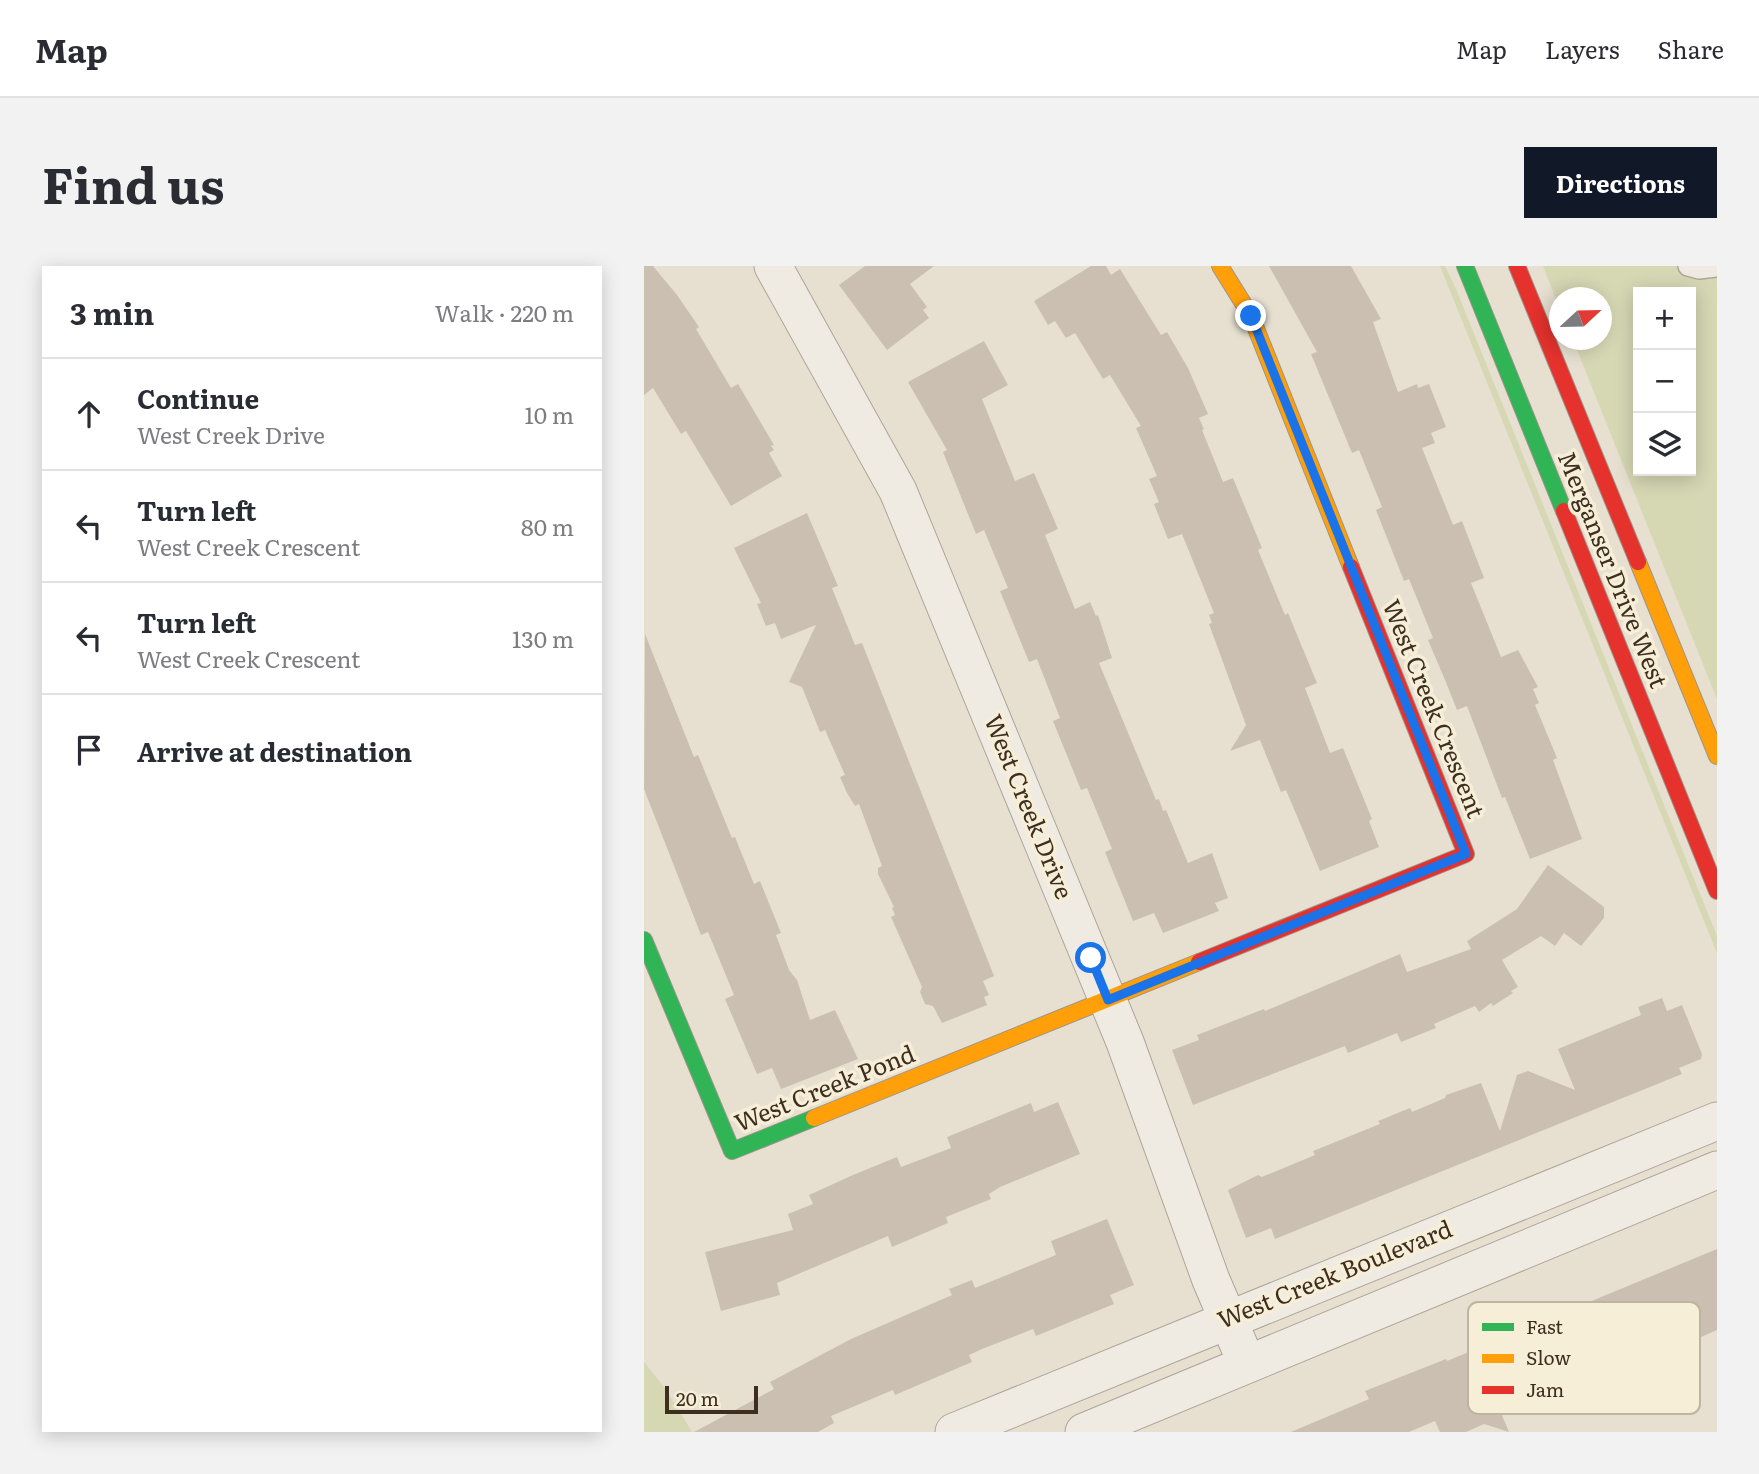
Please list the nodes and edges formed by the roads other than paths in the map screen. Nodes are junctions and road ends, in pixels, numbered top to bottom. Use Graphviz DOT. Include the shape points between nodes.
graph roads {
  1 [pos="773,266"];
  2 [pos="1220,266"];
  3 [pos="1465,266"];
  4 [pos="1517,266"];
  5 [pos="1688,266"];
  6 [pos="1717,267"];
  7 [pos="1717,756"];
  8 [pos="1717,891"];
  9 [pos="644,940"];
  10 [pos="1108,1000"];
  11 [pos="1717,1121"];
  12 [pos="1717,1170"];
  13 [pos="1226,1318"];
  14 [pos="1247,1364"];
  15 [pos="965,1430"];
  16 [pos="1084,1432"];
  1 -- 10 [label="street, West Creek Drive" via="898,491"];
  2 -- 10 [label="street, West Creek Crescent" via="1251,316 1466,854"];
  3 -- 8 [label="street, Merganser Drive West"];
  4 -- 7 [label="street, Merganser Drive West"];
  5 -- 6 [label="lane"];
  9 -- 10 [label="street, West Creek Pond" via="732,1151"];
  10 -- 13 [label="street, West Creek Drive"];
  11 -- 13 [label="street, West Creek Boulevard"];
  12 -- 14 [label="street, West Creek Boulevard"];
  13 -- 14 [label="street, West Creek Drive"];
  13 -- 15 [label="street, West Creek Boulevard"];
  14 -- 16 [label="street, West Creek Boulevard"];
}
